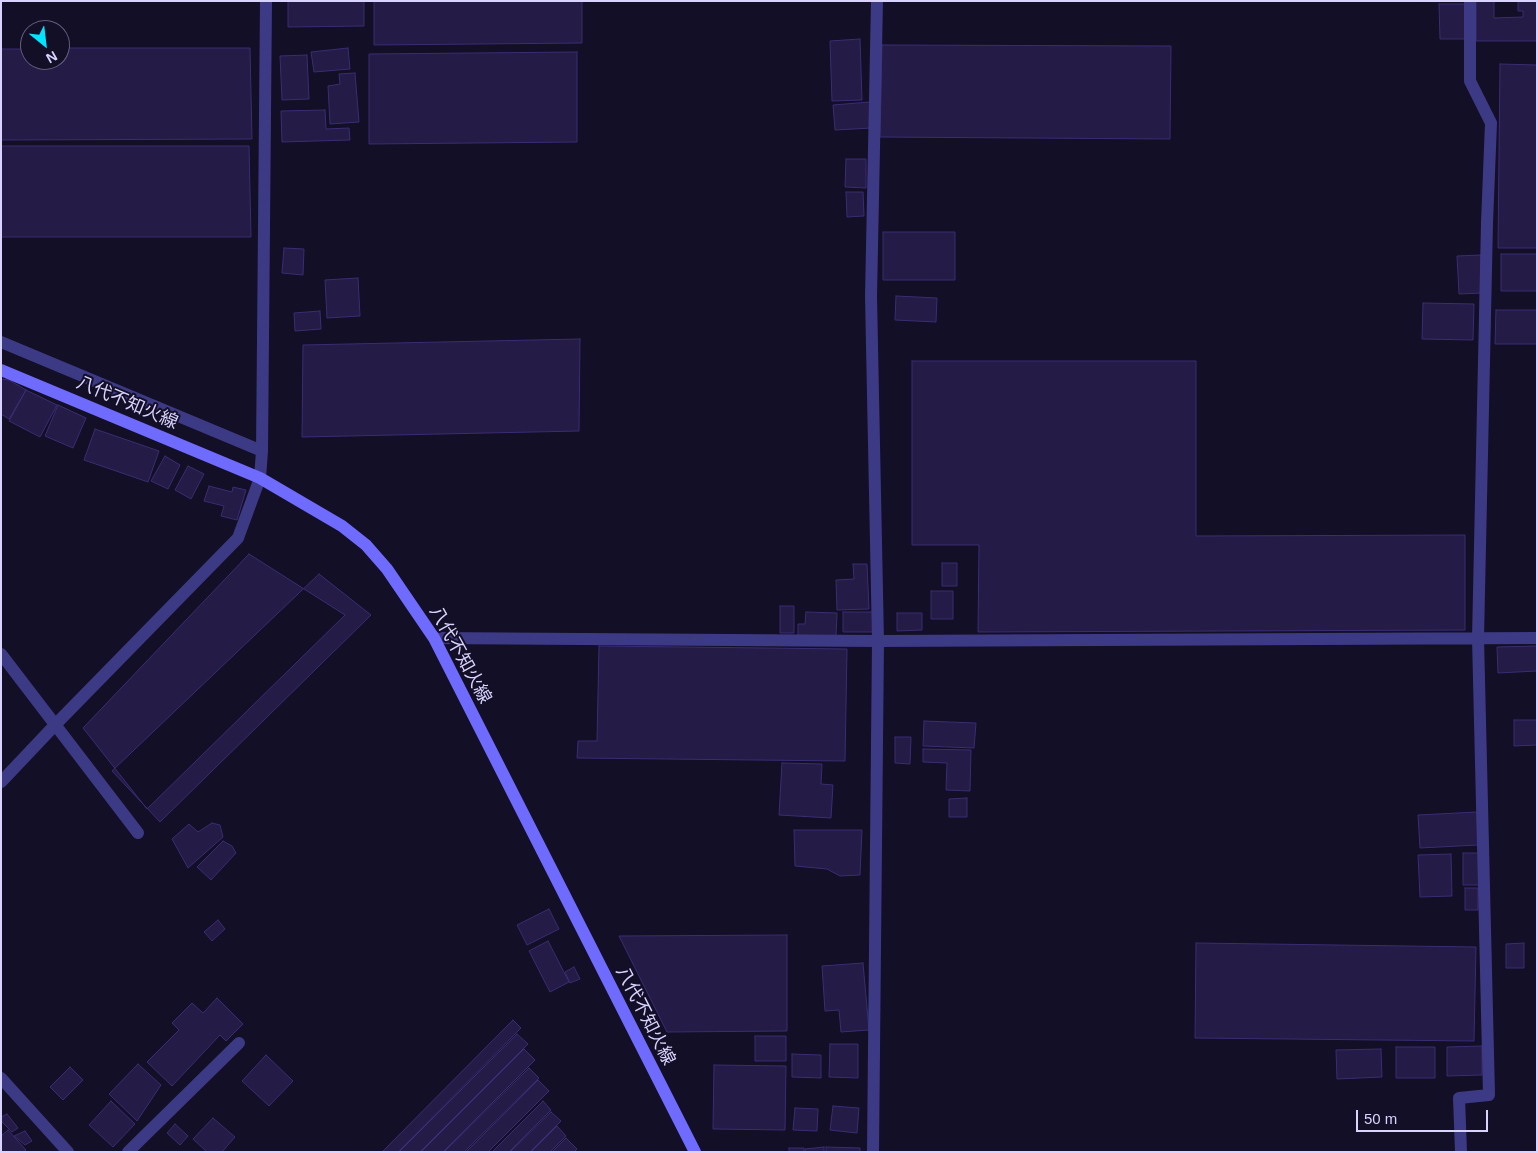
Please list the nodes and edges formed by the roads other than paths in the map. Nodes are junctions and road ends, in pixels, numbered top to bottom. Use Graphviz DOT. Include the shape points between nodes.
graph roads {
  1 [pos="266,1"];
  2 [pos="877,1"];
  3 [pos="1470,1"];
  4 [pos="1,342"];
  5 [pos="1,370"];
  6 [pos="262,451"];
  7 [pos="260,478"];
  8 [pos="434,638"];
  9 [pos="1478,638"];
  10 [pos="1537,638"];
  11 [pos="878,640"];
  12 [pos="1,654"];
  13 [pos="55,724"];
  14 [pos="1,782"];
  15 [pos="138,833"];
  16 [pos="239,1043"];
  17 [pos="3,1082"];
  18 [pos="68,1152"];
  19 [pos="128,1152"];
  20 [pos="695,1152"];
  21 [pos="874,1152"];
  22 [pos="1461,1152"];
  1 -- 6 [label="street"];
  2 -- 11 [label="street" via="871,296"];
  3 -- 9 [label="street" via="1470,80 1491,123"];
  4 -- 6 [label="street"];
  5 -- 7 [label="main road, 八代不知火線"];
  6 -- 7 [label="street"];
  7 -- 8 [label="main road, 八代不知火線" via="342,526 366,546 387,568"];
  7 -- 13 [label="street" via="238,538"];
  8 -- 11 [label="street"];
  8 -- 20 [label="main road, 八代不知火線"];
  9 -- 10 [label="street"];
  9 -- 11 [label="street"];
  9 -- 22 [label="street" via="1489,1096 1459,1098"];
  11 -- 21 [label="street"];
  12 -- 13 [label="street"];
  13 -- 14 [label="street"];
  13 -- 15 [label="street"];
  16 -- 19 [label="street"];
  17 -- 18 [label="street"];
}
